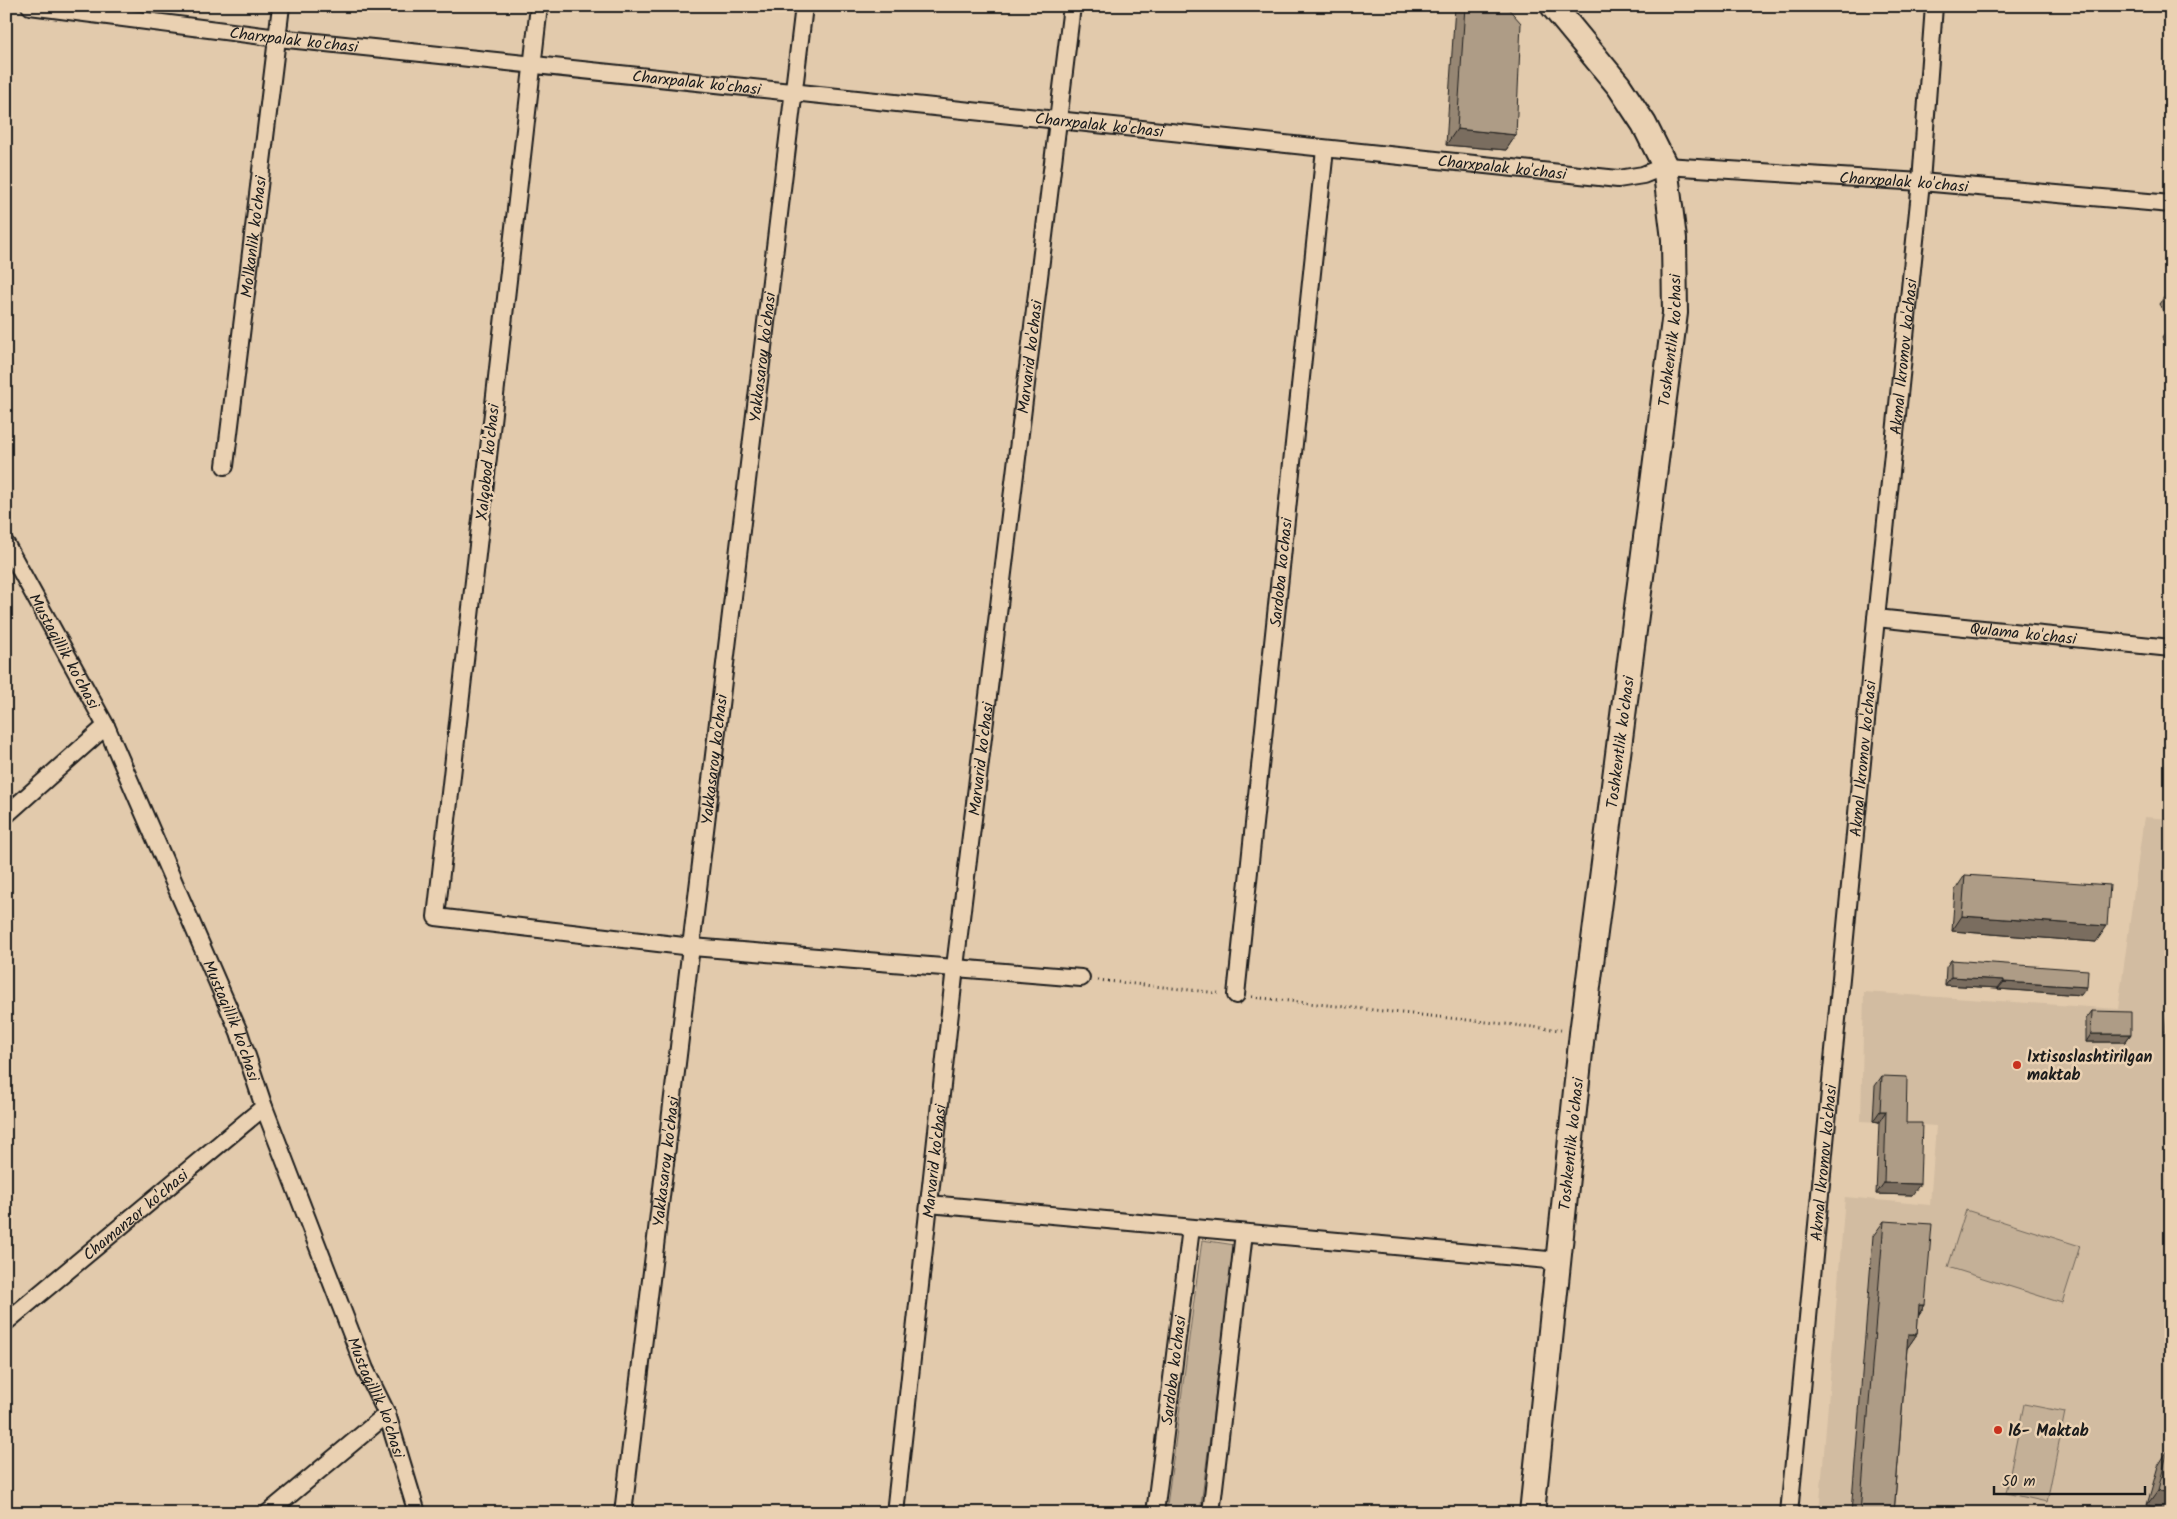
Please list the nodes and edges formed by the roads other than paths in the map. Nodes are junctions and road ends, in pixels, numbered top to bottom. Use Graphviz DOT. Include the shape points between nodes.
graph roads {
  1 [pos="30,6"];
  2 [pos="282,6"];
  3 [pos="539,6"];
  4 [pos="804,6"];
  5 [pos="1072,6"];
  6 [pos="1934,6"];
  7 [pos="1560,10"];
  8 [pos="278,38"];
  9 [pos="532,65"];
  10 [pos="794,91"];
  11 [pos="1056,122"];
  12 [pos="1325,149"];
  13 [pos="1665,166"];
  14 [pos="1921,182"];
  15 [pos="2171,204"];
  16 [pos="225,466"];
  17 [pos="6,544"];
  18 [pos="1876,618"];
  19 [pos="2171,648"];
  20 [pos="106,726"];
  21 [pos="6,815"];
  22 [pos="692,947"];
  23 [pos="955,967"];
  24 [pos="1080,978"];
  25 [pos="1236,995"];
  26 [pos="264,1107"];
  27 [pos="929,1204"];
  28 [pos="1191,1228"];
  29 [pos="1244,1233"];
  30 [pos="1559,1261"];
  31 [pos="6,1322"];
  32 [pos="387,1414"];
  33 [pos="268,1513"];
  34 [pos="417,1513"];
  35 [pos="624,1513"];
  36 [pos="895,1513"];
  37 [pos="1155,1513"];
  38 [pos="1211,1513"];
  39 [pos="1532,1513"];
  40 [pos="1789,1513"];
  1 -- 8 [label="street, Charxpalak ko'chasi"];
  2 -- 8 [label="street, Mo'lkanlik ko'chasi"];
  3 -- 9 [label="street, Xalqobod ko'chasi"];
  4 -- 10 [label="street, Yakkasaroy ko'chasi"];
  5 -- 11 [label="street, Marvarid ko'chasi"];
  6 -- 14 [label="street, Akmal Ikromov ko'chasi"];
  7 -- 13 [label="main road, Toshkentlik ko'chasi" via="1619,86 1644,124"];
  8 -- 9 [label="street, Charxpalak ko'chasi"];
  8 -- 16 [label="street, Mo'lkanlik ko'chasi"];
  9 -- 10 [label="street, Charxpalak ko'chasi"];
  9 -- 22 [label="street, Xalqobod ko'chasi" via="436,917"];
  10 -- 11 [label="street, Charxpalak ko'chasi"];
  10 -- 22 [label="street, Yakkasaroy ko'chasi"];
  11 -- 12 [label="street, Charxpalak ko'chasi"];
  11 -- 23 [label="street, Marvarid ko'chasi"];
  12 -- 13 [label="street, Charxpalak ko'chasi" via="1618,179 1643,175"];
  12 -- 25 [label="street, Sardoba ko'chasi"];
  13 -- 14 [label="street, Charxpalak ko'chasi"];
  13 -- 30 [label="main road, Toshkentlik ko'chasi" via="1674,238 1675,313 1582,1032"];
  14 -- 15 [label="street, Charxpalak ko'chasi"];
  14 -- 18 [label="street, Akmal Ikromov ko'chasi"];
  17 -- 20 [label="street, Mustaqillik ko'chasi"];
  18 -- 19 [label="street, Qulama ko'chasi"];
  18 -- 40 [label="street, Akmal Ikromov ko'chasi"];
  20 -- 21 [label="street"];
  20 -- 26 [label="street, Mustaqillik ko'chasi" via="239,1032"];
  22 -- 23 [label="street"];
  22 -- 35 [label="street, Yakkasaroy ko'chasi"];
  23 -- 24 [label="street"];
  23 -- 27 [label="street, Marvarid ko'chasi"];
  26 -- 31 [label="street, Chamanzor ko'chasi"];
  26 -- 32 [label="street, Mustaqillik ko'chasi" via="365,1369"];
  27 -- 28 [label="street"];
  27 -- 36 [label="street, Marvarid ko'chasi"];
  28 -- 29 [label="street"];
  28 -- 37 [label="street, Sardoba ko'chasi"];
  29 -- 30 [label="street"];
  29 -- 38 [label="street"];
  30 -- 39 [label="main road, Toshkentlik ko'chasi"];
  32 -- 33 [label="street"];
  32 -- 34 [label="street, Mustaqillik ko'chasi"];
}
